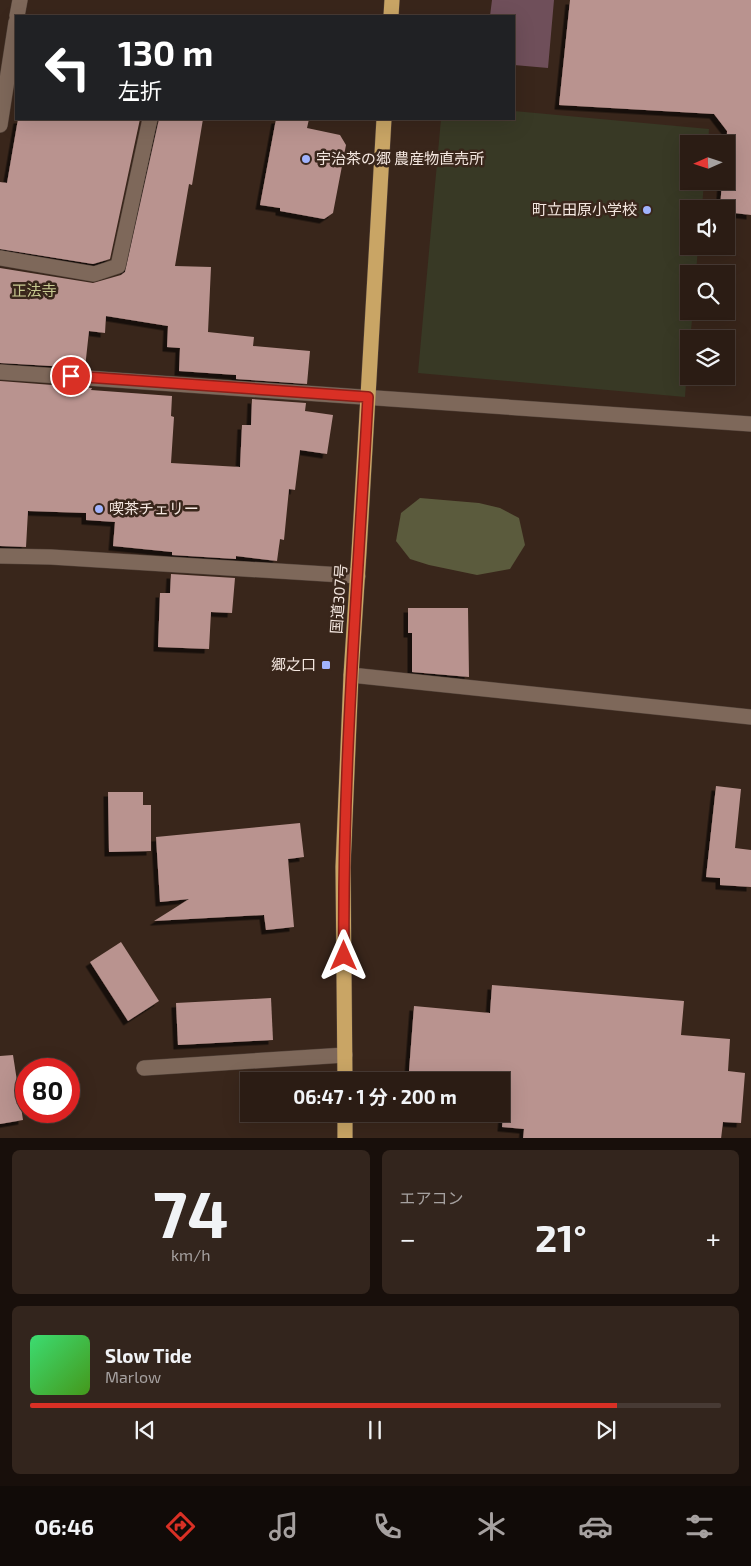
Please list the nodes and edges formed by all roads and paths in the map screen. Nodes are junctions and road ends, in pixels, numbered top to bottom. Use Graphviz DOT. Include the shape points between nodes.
graph roads {
  1 [pos="20,0"];
  2 [pos="392,0"];
  3 [pos="17,15"];
  4 [pos="391,15"];
  5 [pos="15,28"];
  6 [pos="150,120"];
  7 [pos="384,120"];
  8 [pos="0,126"];
  9 [pos="0,258"];
  10 [pos="0,372"];
  11 [pos="368,397"];
  12 [pos="751,424"];
  13 [pos="0,556"];
  14 [pos="358,576"];
  15 [pos="351,675"];
  16 [pos="751,717"];
  17 [pos="345,1055"];
  18 [pos="144,1068"];
  19 [pos="345,1072"];
  20 [pos="345,1122"];
  21 [pos="345,1138"];
  1 -- 3 [label="street"];
  2 -- 4 [label="highway"];
  5 -- 8 [label="street"];
  6 -- 9 [label="street" via="118,266 94,274"];
  7 -- 11 [label="highway, 国道307号"];
  10 -- 11 [label="street"];
  11 -- 12 [label="street"];
  11 -- 14 [label="highway, 国道307号"];
  13 -- 14 [label="street"];
  14 -- 15 [label="highway, 国道307号"];
  15 -- 16 [label="street"];
  15 -- 17 [label="highway, 国道307号" via="343,867"];
  17 -- 18 [label="street"];
  17 -- 19 [label="highway, 国道307号"];
  20 -- 21 [label="highway"];
}
